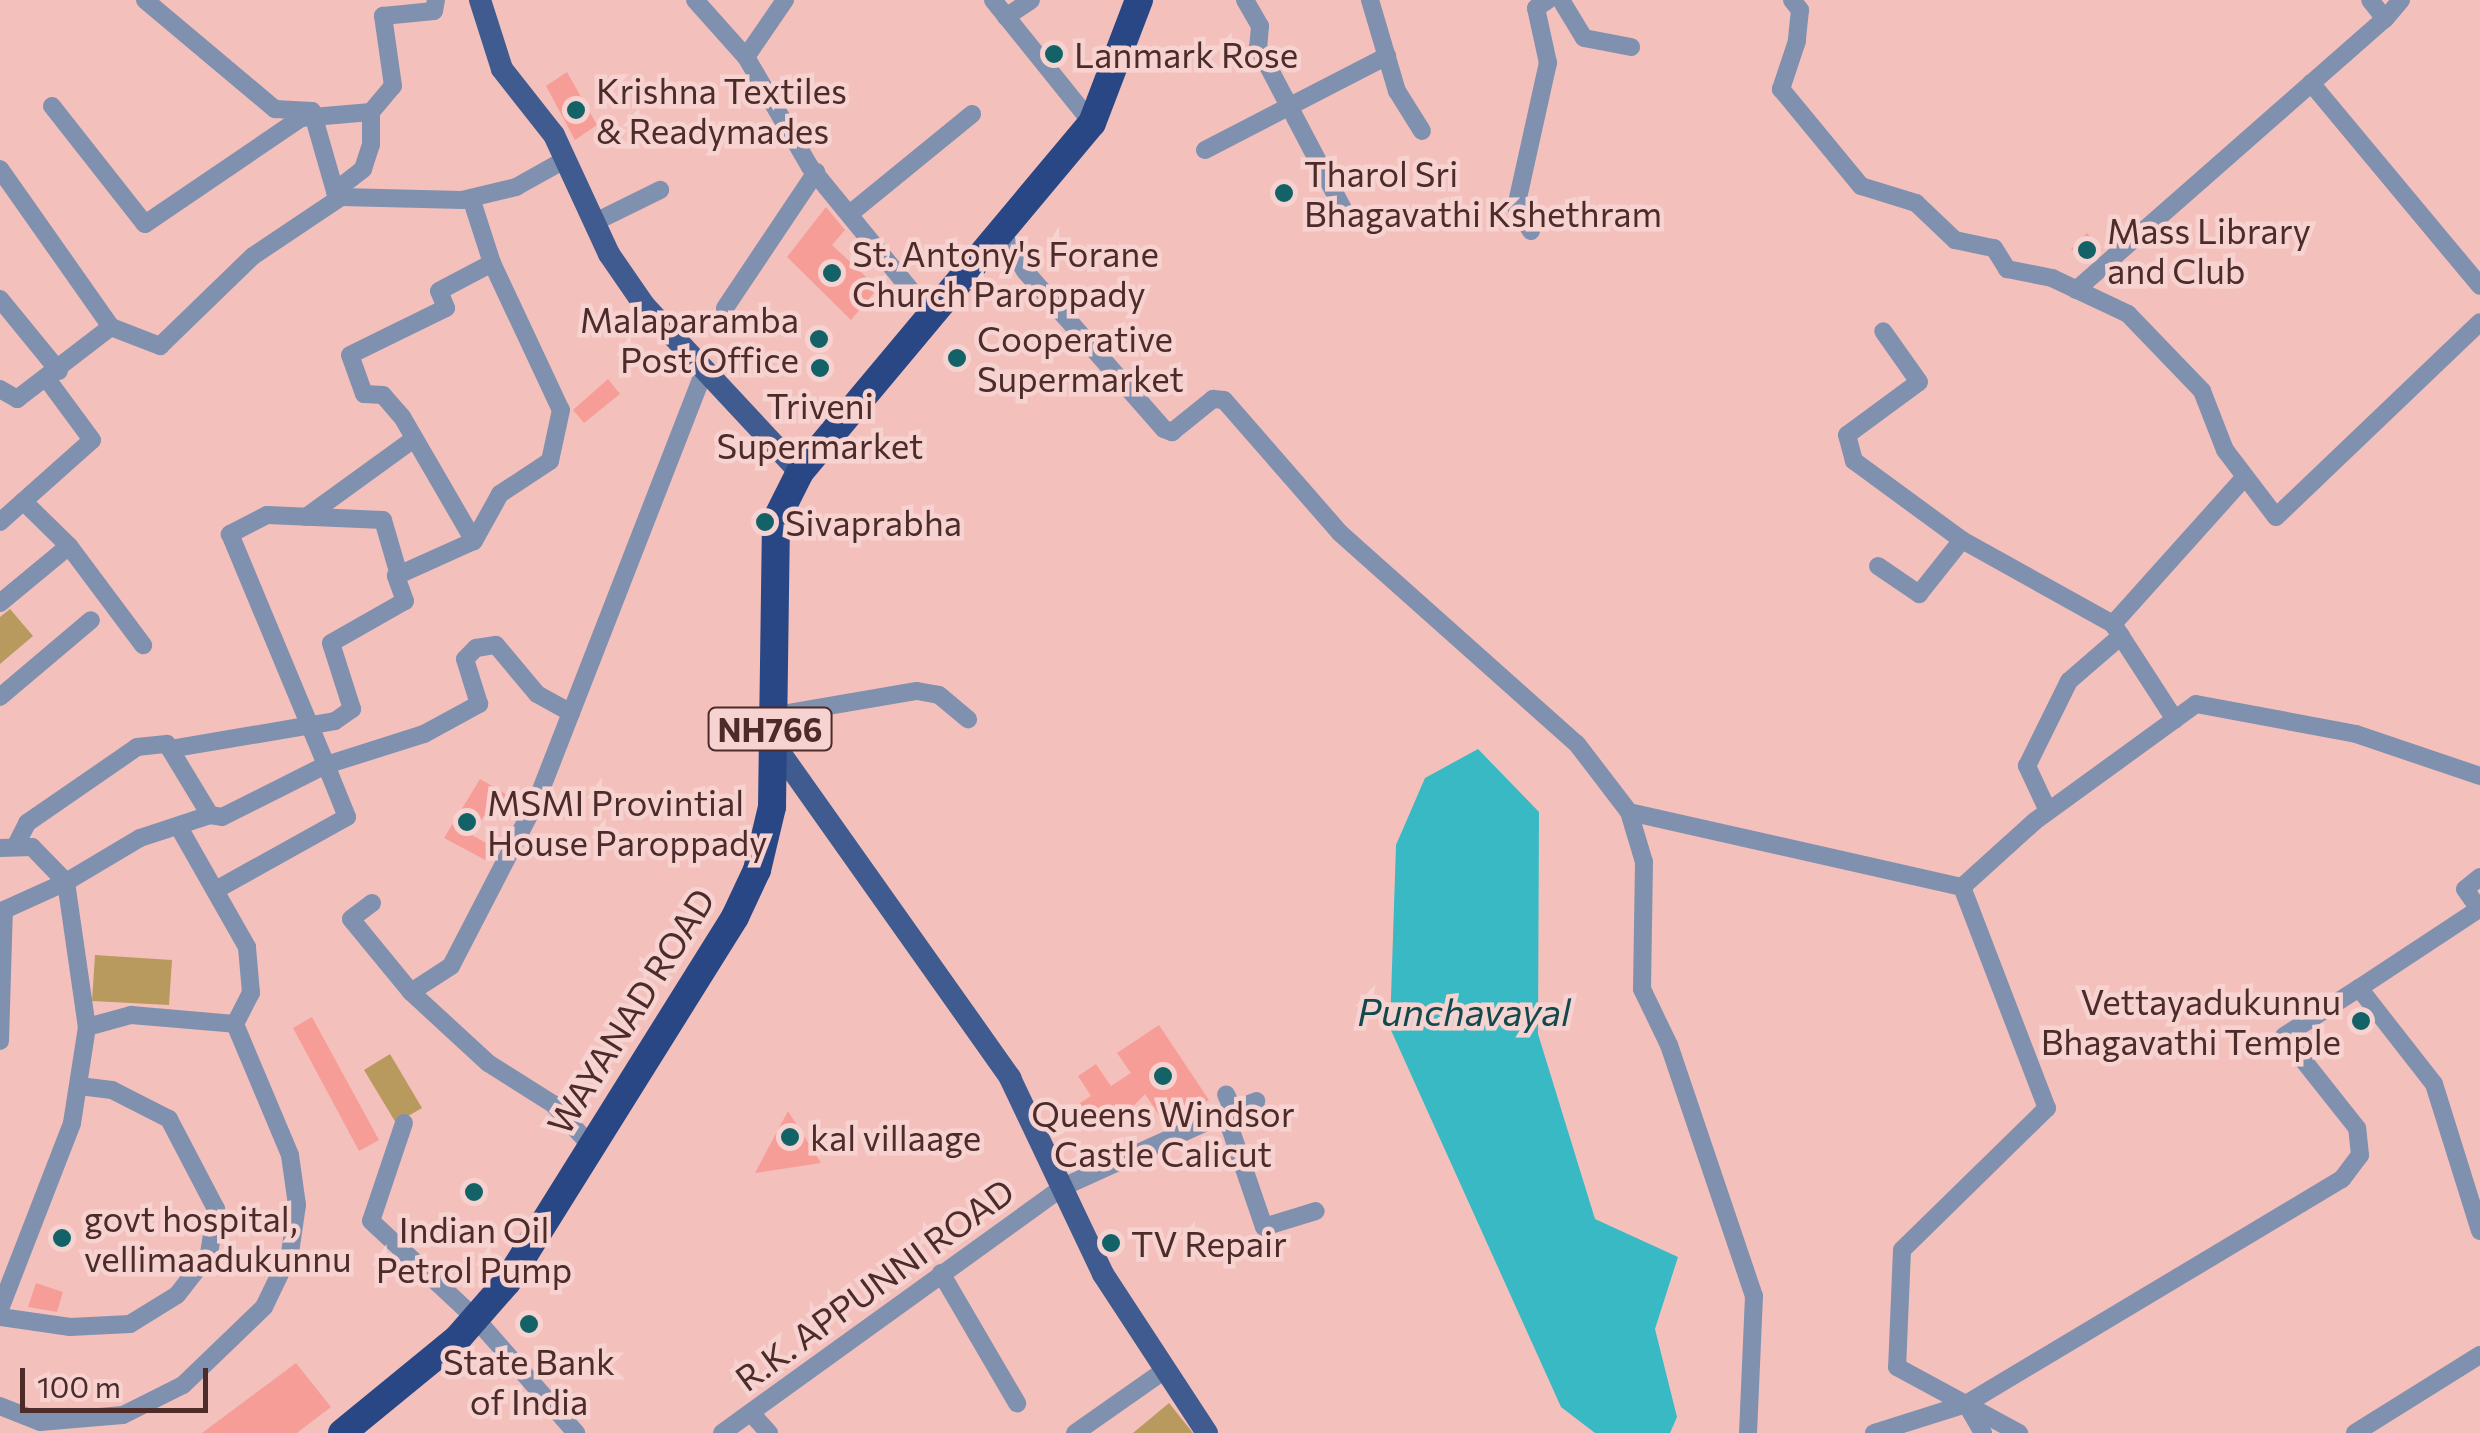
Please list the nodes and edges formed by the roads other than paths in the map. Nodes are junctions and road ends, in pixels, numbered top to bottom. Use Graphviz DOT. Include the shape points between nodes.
graph roads {
  1 [pos="144,0"];
  2 [pos="436,0"];
  3 [pos="480,0"];
  4 [pos="695,0"];
  5 [pos="785,0"];
  6 [pos="993,0"];
  7 [pos="1030,0"];
  8 [pos="1246,0"];
  9 [pos="1370,0"];
  10 [pos="1548,0"];
  11 [pos="1561,0"];
  12 [pos="1792,0"];
  13 [pos="2370,0"];
  14 [pos="2401,0"];
  15 [pos="1130,7"];
  16 [pos="1006,16"];
  17 [pos="2385,19"];
  18 [pos="1631,47"];
  19 [pos="1387,56"];
  20 [pos="746,57"];
  21 [pos="2311,84"];
  22 [pos="52,106"];
  23 [pos="1290,106"];
  24 [pos="370,112"];
  25 [pos="972,114"];
  26 [pos="315,117"];
  27 [pos="1092,122"];
  28 [pos="1422,131"];
  29 [pos="1205,150"];
  30 [pos="561,162"];
  31 [pos="0,169"];
  32 [pos="816,172"];
  33 [pos="660,190"];
  34 [pos="338,194"];
  35 [pos="471,198"];
  36 [pos="1343,209"];
  37 [pos="852,212"];
  38 [pos="593,223"];
  39 [pos="1531,231"];
  40 [pos="1002,232"];
  41 [pos="492,264"];
  42 [pos="2480,286"];
  43 [pos="2076,290"];
  44 [pos="0,299"];
  45 [pos="725,308"];
  46 [pos="928,311"];
  47 [pos="2480,322"];
  48 [pos="111,327"];
  49 [pos="1882,331"];
  50 [pos="705,370"];
  51 [pos="53,375"];
  52 [pos="0,389"];
  53 [pos="411,441"];
  54 [pos="800,472"];
  55 [pos="2243,478"];
  56 [pos="23,501"];
  57 [pos="306,517"];
  58 [pos="0,522"];
  59 [pos="1962,540"];
  60 [pos="474,541"];
  61 [pos="69,546"];
  62 [pos="1878,566"];
  63 [pos="399,575"];
  64 [pos="0,603"];
  65 [pos="90,620"];
  66 [pos="2117,630"];
  67 [pos="143,645"];
  68 [pos="2,690"];
  69 [pos="571,713"];
  70 [pos="968,719"];
  71 [pos="2175,720"];
  72 [pos="315,725"];
  73 [pos="770,726"];
  74 [pos="170,749"];
  75 [pos="326,765"];
  76 [pos="2480,776"];
  77 [pos="2048,811"];
  78 [pos="1629,812"];
  79 [pos="210,815"];
  80 [pos="180,829"];
  81 [pos="8,847"];
  82 [pos="2480,877"];
  83 [pos="66,882"];
  84 [pos="1962,887"];
  85 [pos="216,890"];
  86 [pos="372,902"];
  87 [pos="2359,988"];
  88 [pos="411,992"];
  89 [pos="235,1024"];
  90 [pos="87,1027"];
  91 [pos="0,1041"];
  92 [pos="81,1086"];
  93 [pos="1256,1100"];
  94 [pos="1228,1106"];
  95 [pos="404,1123"];
  96 [pos="590,1145"];
  97 [pos="1063,1186"];
  98 [pos="1316,1211"];
  99 [pos="2480,1232"];
  100 [pos="941,1274"];
  101 [pos="0,1309"];
  102 [pos="0,1317"];
  103 [pos="476,1320"];
  104 [pos="2480,1355"];
  105 [pos="1165,1370"];
  106 [pos="1018,1403"];
  107 [pos="1966,1404"];
  108 [pos="0,1406"];
  109 [pos="751,1413"];
  110 [pos="345,1432"];
  111 [pos="576,1433"];
  112 [pos="722,1433"];
  113 [pos="769,1433"];
  114 [pos="1075,1433"];
  115 [pos="1207,1433"];
  116 [pos="1748,1433"];
  117 [pos="1874,1433"];
  118 [pos="1983,1433"];
  119 [pos="2019,1433"];
  120 [pos="2355,1433"];
  1 -- 26 [label="street" via="275,110 305,107"];
  2 -- 24 [label="street" via="434,11 383,16 393,86"];
  3 -- 30 [label="main road" via="502,69 554,135"];
  4 -- 20 [label="street"];
  5 -- 20 [label="street"];
  6 -- 16 [label="street"];
  7 -- 16 [label="street"];
  8 -- 23 [label="street" via="1260,26 1258,48"];
  9 -- 19 [label="street"];
  10 -- 39 [label="street" via="1536,8 1548,64 1516,207"];
  11 -- 18 [label="street" via="1584,38"];
  12 -- 43 [label="street" via="1797,41 1780,88 1861,186 1916,204 1955,240 1994,248 2008,269"];
  13 -- 17 [label="street"];
  14 -- 17 [label="street"];
  15 -- 27 [label="highway, WAYANAD ROAD / NH766"];
  16 -- 27 [label="street"];
  17 -- 21 [label="street"];
  19 -- 23 [label="street"];
  19 -- 28 [label="street"];
  20 -- 32 [label="street"];
  21 -- 42 [label="street"];
  21 -- 43 [label="street"];
  22 -- 26 [label="street" via="144,224 300,118"];
  23 -- 29 [label="street"];
  23 -- 36 [label="street"];
  24 -- 26 [label="street"];
  24 -- 34 [label="street" via="363,169"];
  25 -- 37 [label="street"];
  26 -- 34 [label="street"];
  27 -- 40 [label="highway, WAYANAD ROAD / NH766"];
  30 -- 35 [label="street" via="516,188"];
  30 -- 38 [label="main road"];
  31 -- 48 [label="street"];
  32 -- 37 [label="street"];
  32 -- 45 [label="street"];
  33 -- 38 [label="street"];
  34 -- 35 [label="street" via="405,204"];
  34 -- 48 [label="street" via="253,256 160,346"];
  35 -- 41 [label="street"];
  37 -- 46 [label="street"];
  38 -- 50 [label="main road" via="644,305"];
  40 -- 46 [label="highway, WAYANAD ROAD / NH766"];
  40 -- 78 [label="street" via="1025,271 1164,429 1172,432 1213,399 1224,400 1340,532 1577,744"];
  41 -- 53 [label="street" via="440,291 446,308 350,355 364,394 383,395"];
  41 -- 60 [label="street" via="561,410 550,461 500,494"];
  43 -- 55 [label="street" via="2128,314 2168,348 2179,373 2202,391"];
  44 -- 51 [label="street"];
  46 -- 54 [label="highway, WAYANAD ROAD / NH766"];
  47 -- 55 [label="street" via="2276,517"];
  48 -- 51 [label="street"];
  49 -- 59 [label="street" via="1919,382 1847,435 1854,461"];
  50 -- 54 [label="main road"];
  50 -- 69 [label="street"];
  51 -- 52 [label="street" via="17,400"];
  51 -- 56 [label="street" via="92,440"];
  53 -- 57 [label="street"];
  53 -- 60 [label="street"];
  54 -- 73 [label="highway, WAYANAD ROAD / NH766" via="776,520"];
  55 -- 66 [label="street"];
  56 -- 58 [label="street"];
  56 -- 61 [label="street"];
  57 -- 63 [label="street" via="383,520"];
  57 -- 72 [label="street" via="267,515 230,534"];
  59 -- 62 [label="street" via="1919,594"];
  59 -- 66 [label="street"];
  60 -- 63 [label="street"];
  61 -- 64 [label="street"];
  61 -- 67 [label="street"];
  63 -- 72 [label="street" via="405,601 331,643 352,709"];
  65 -- 68 [label="street"];
  66 -- 71 [label="street"];
  66 -- 77 [label="street" via="2069,681 2027,766"];
  69 -- 75 [label="street" via="537,694 496,645 476,648 466,659 479,704 424,734"];
  69 -- 88 [label="street" via="537,800 450,966"];
  70 -- 73 [label="street" via="939,695 917,692"];
  71 -- 76 [label="street" via="2196,704 2214,707 2356,734"];
  71 -- 77 [label="street"];
  72 -- 74 [label="street"];
  72 -- 75 [label="street"];
  73 -- 96 [label="highway, WAYANAD ROAD / NH766" via="772,807 757,870"];
  73 -- 97 [label="main road" via="1010,1078"];
  74 -- 79 [label="street"];
  74 -- 81 [label="street" via="137,747 27,823"];
  75 -- 79 [label="street" via="222,817"];
  75 -- 85 [label="street" via="347,817"];
  77 -- 84 [label="street"];
  78 -- 84 [label="street"];
  78 -- 116 [label="street" via="1644,862 1642,990 1669,1045 1754,1296"];
  79 -- 80 [label="street"];
  80 -- 83 [label="street" via="140,838"];
  80 -- 85 [label="street"];
  81 -- 83 [label="street" via="48,855"];
  82 -- 87 [label="street" via="2465,889 2479,909"];
  83 -- 90 [label="street"];
  83 -- 91 [label="street" via="4,910"];
  84 -- 107 [label="street" via="2048,1108 1902,1250 1897,1367"];
  85 -- 89 [label="street" via="252,973"];
  86 -- 88 [label="street" via="352,919"];
  87 -- 99 [label="street" via="2434,1084"];
  87 -- 107 [label="street" via="2284,1036 2357,1128 2360,1155 2342,1180"];
  88 -- 96 [label="street" via="488,1063 553,1104"];
  89 -- 90 [label="street" via="131,1016"];
  89 -- 108 [label="street" via="290,1155 298,1205 290,1253 264,1307 182,1386 122,1414 68,1424"];
  90 -- 92 [label="street"];
  92 -- 101 [label="street"];
  92 -- 102 [label="street" via="112,1090 170,1120 216,1209 209,1254 176,1295 130,1324"];
  93 -- 94 [label="street, R.K. APPUNNI ROAD"];
  94 -- 97 [label="street, R.K. APPUNNI ROAD"];
  94 -- 98 [label="street" via="1264,1227"];
  95 -- 103 [label="street" via="371,1221"];
  96 -- 103 [label="highway, WAYANAD ROAD / NH766"];
  97 -- 100 [label="street, R.K. APPUNNI ROAD"];
  97 -- 105 [label="main road" via="1103,1274"];
  100 -- 106 [label="street"];
  100 -- 109 [label="street, R.K. APPUNNI ROAD"];
  103 -- 110 [label="highway, WAYANAD ROAD / NH766"];
  103 -- 111 [label="street"];
  104 -- 120 [label="street"];
  105 -- 114 [label="street"];
  105 -- 115 [label="main road"];
  107 -- 117 [label="street"];
  107 -- 118 [label="street"];
  107 -- 119 [label="street"];
  109 -- 112 [label="street, R.K. APPUNNI ROAD"];
  109 -- 113 [label="street"];
}
